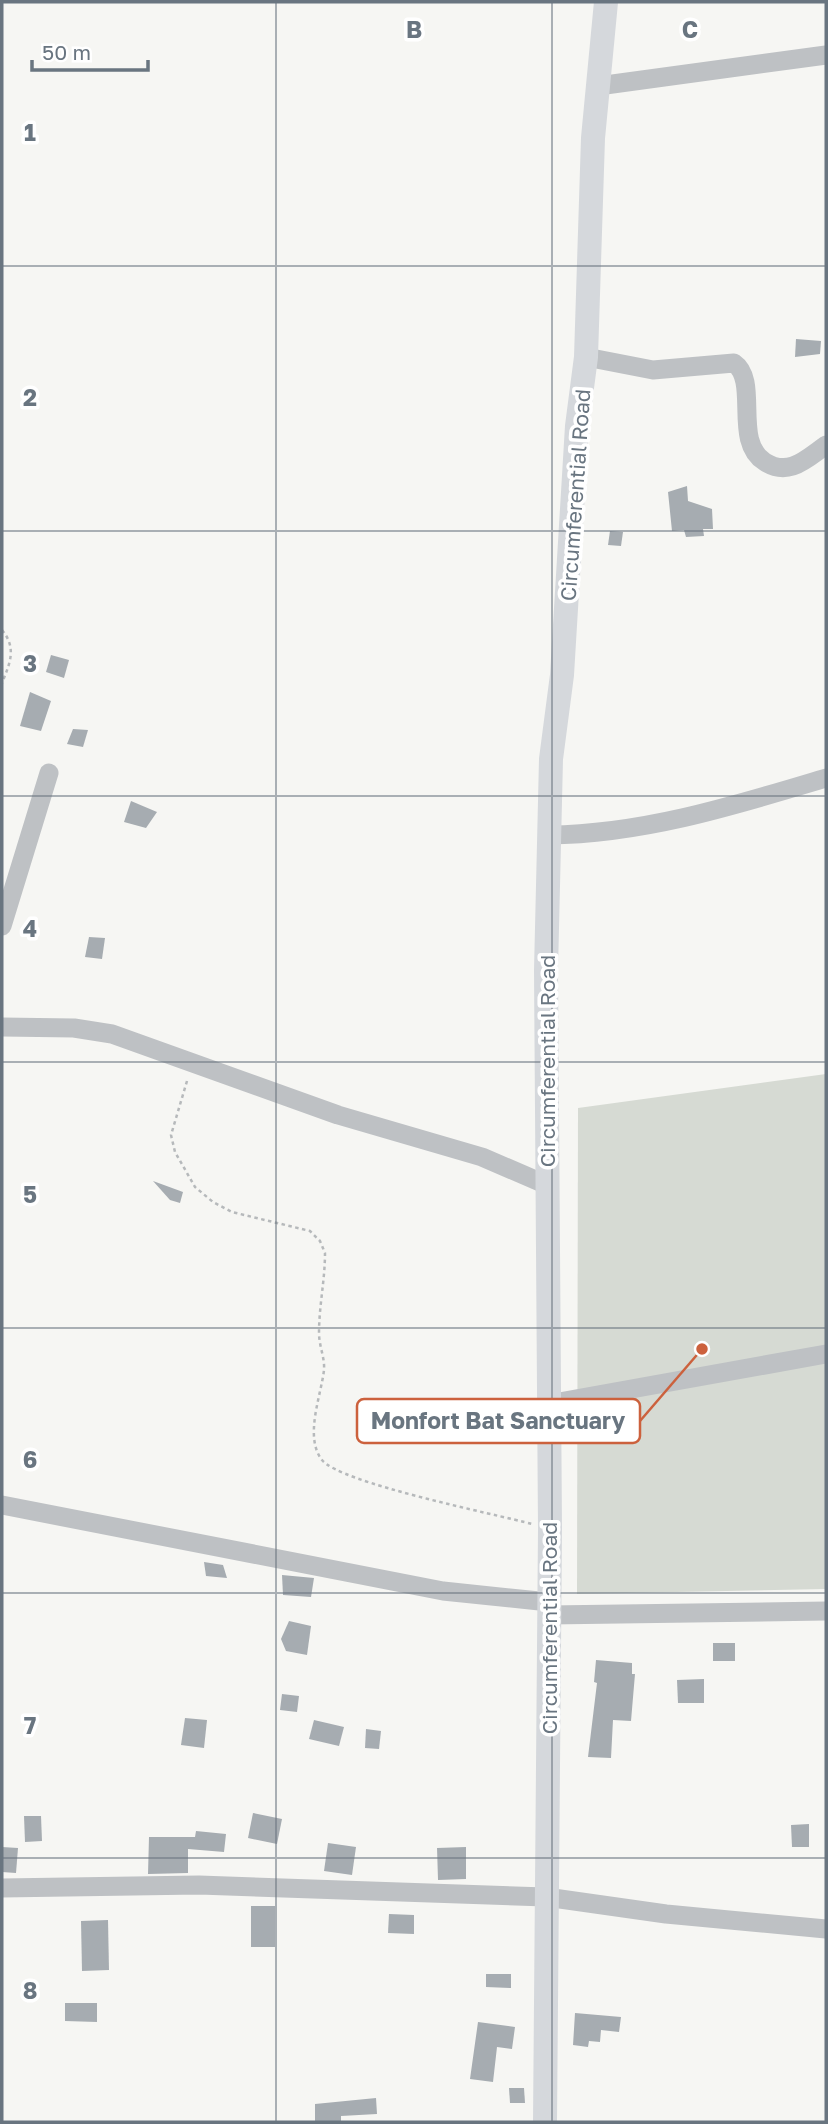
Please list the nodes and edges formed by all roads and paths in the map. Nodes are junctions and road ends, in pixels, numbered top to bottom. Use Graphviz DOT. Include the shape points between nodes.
graph roads {
  1 [pos="606,2"];
  2 [pos="826,55"];
  3 [pos="598,86"];
  4 [pos="586,357"];
  5 [pos="826,445"];
  6 [pos="2,630"];
  7 [pos="2,683"];
  8 [pos="49,773"];
  9 [pos="826,778"];
  10 [pos="549,835"];
  11 [pos="2,926"];
  12 [pos="2,1027"];
  13 [pos="192,1064"];
  14 [pos="547,1185"];
  15 [pos="826,1354"];
  16 [pos="548,1404"];
  17 [pos="2,1505"];
  18 [pos="550,1529"];
  19 [pos="549,1608"];
  20 [pos="826,1611"];
  21 [pos="2,1888"];
  22 [pos="546,1897"];
  23 [pos="826,1929"];
  24 [pos="545,2122"];
  1 -- 3 [label="main road, Circumferential Road"];
  2 -- 3 [label="street"];
  3 -- 4 [label="main road, Circumferential Road"];
  4 -- 5 [label="street" via="653,370 734,363 743,372 749,435 760,459 781,469 793,467"];
  4 -- 10 [label="main road, Circumferential Road" via="577,426 562,675 551,759"];
  6 -- 7 [label="path" via="10,640 12,659"];
  8 -- 11 [label="street"];
  9 -- 10 [label="street" via="715,811 640,827 590,835"];
  10 -- 14 [label="main road, Circumferential Road"];
  12 -- 13 [label="street" via="95,1030"];
  13 -- 14 [label="street" via="338,1115 482,1157"];
  13 -- 18 [label="path" via="172,1135 175,1152 195,1187 232,1212 310,1231 325,1253 319,1334 324,1367 315,1427 321,1459 334,1470 371,1482"];
  14 -- 16 [label="main road, Circumferential Road"];
  15 -- 16 [label="street"];
  16 -- 18 [label="main road, Circumferential Road"];
  17 -- 19 [label="street"];
  18 -- 19 [label="main road, Circumferential Road"];
  19 -- 20 [label="street"];
  19 -- 22 [label="main road, Circumferential Road"];
  21 -- 22 [label="street" via="199,1885"];
  22 -- 23 [label="street"];
  22 -- 24 [label="main road, Circumferential Road"];
}
